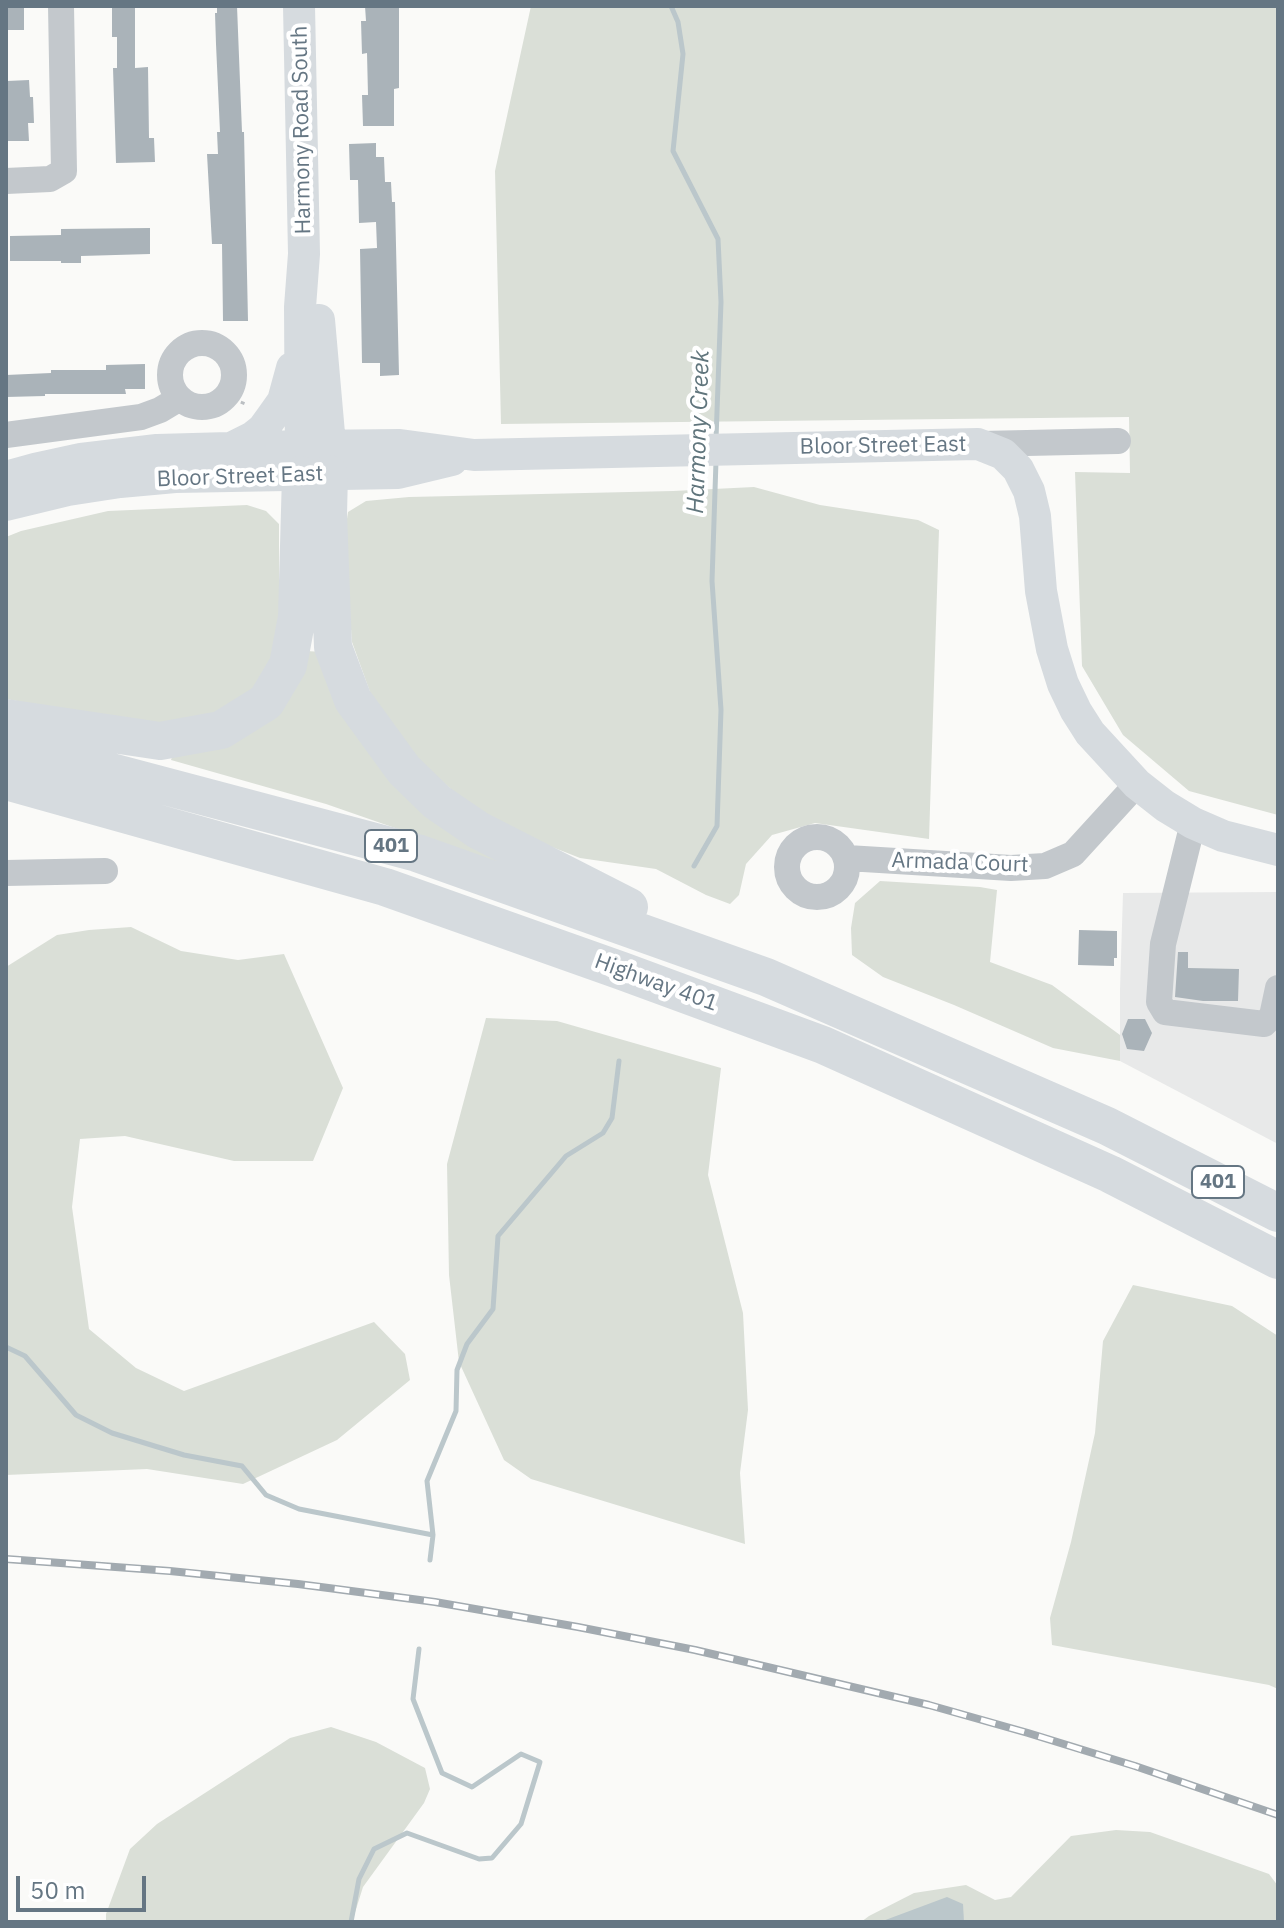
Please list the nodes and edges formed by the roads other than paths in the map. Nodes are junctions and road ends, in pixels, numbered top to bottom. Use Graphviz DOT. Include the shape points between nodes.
graph roads {
  1 [pos="61,6"];
  2 [pos="299,6"];
  3 [pos="6,181"];
  4 [pos="304,254"];
  5 [pos="300,342"];
  6 [pos="180,398"];
  7 [pos="6,435"];
  8 [pos="1118,441"];
  9 [pos="978,444"];
  10 [pos="230,449"];
  11 [pos="315,460"];
  12 [pos="6,477"];
  13 [pos="6,505"];
  14 [pos="6,718"];
  15 [pos="6,744"];
  16 [pos="6,781"];
  17 [pos="1137,784"];
  18 [pos="1193,823"];
  19 [pos="1278,850"];
  20 [pos="847,858"];
  21 [pos="105,871"];
  22 [pos="6,873"];
  23 [pos="766,977"];
  24 [pos="1278,988"];
  25 [pos="1278,1213"];
  26 [pos="1278,1260"];
  1 -- 3 [label="street" via="64,171 50,179"];
  2 -- 4 [label="main road, Harmony Road South"];
  4 -- 5 [label="main road, Harmony Road South"];
  4 -- 11 [label="main road, Harmony Road South" via="318,313"];
  5 -- 10 [label="main road" via="283,401 263,429"];
  5 -- 11 [label="main road, Harmony Road South"];
  6 -- 6 [label="street" via="171,381 173,361 187,347 217,347 234,373 226,396 199,407"];
  6 -- 7 [label="street" via="141,417"];
  8 -- 9 [label="street"];
  9 -- 11 [label="main road, Bloor Street East" via="474,455 398,473"];
  9 -- 17 [label="main road, Bloor Street East" via="1003,454 1029,491 1045,620 1063,684 1090,733"];
  10 -- 11 [label="main road, Bloor Street East"];
  10 -- 12 [label="main road, Bloor Street East" via="81,459"];
  11 -- 13 [label="main road, Bloor Street East" via="120,482"];
  11 -- 14 [label="highway" via="288,665 266,702 221,730 160,741"];
  11 -- 23 [label="highway" via="329,530 333,647 353,700 404,770 437,802 478,830"];
  15 -- 23 [label="highway, Highway 401 / 401" via="417,853"];
  16 -- 26 [label="highway, Highway 401 / 401" via="385,887 809,1040 1110,1174"];
  17 -- 18 [label="main road, Bloor Street East"];
  17 -- 20 [label="street, Armada Court" via="1073,854 1045,866"];
  18 -- 19 [label="main road, Bloor Street East"];
  18 -- 24 [label="street" via="1163,944 1159,1002 1165,1012 1264,1024 1272,1016"];
  21 -- 22 [label="street"];
  23 -- 25 [label="highway, Highway 401 / 401" via="1107,1126"];
}
